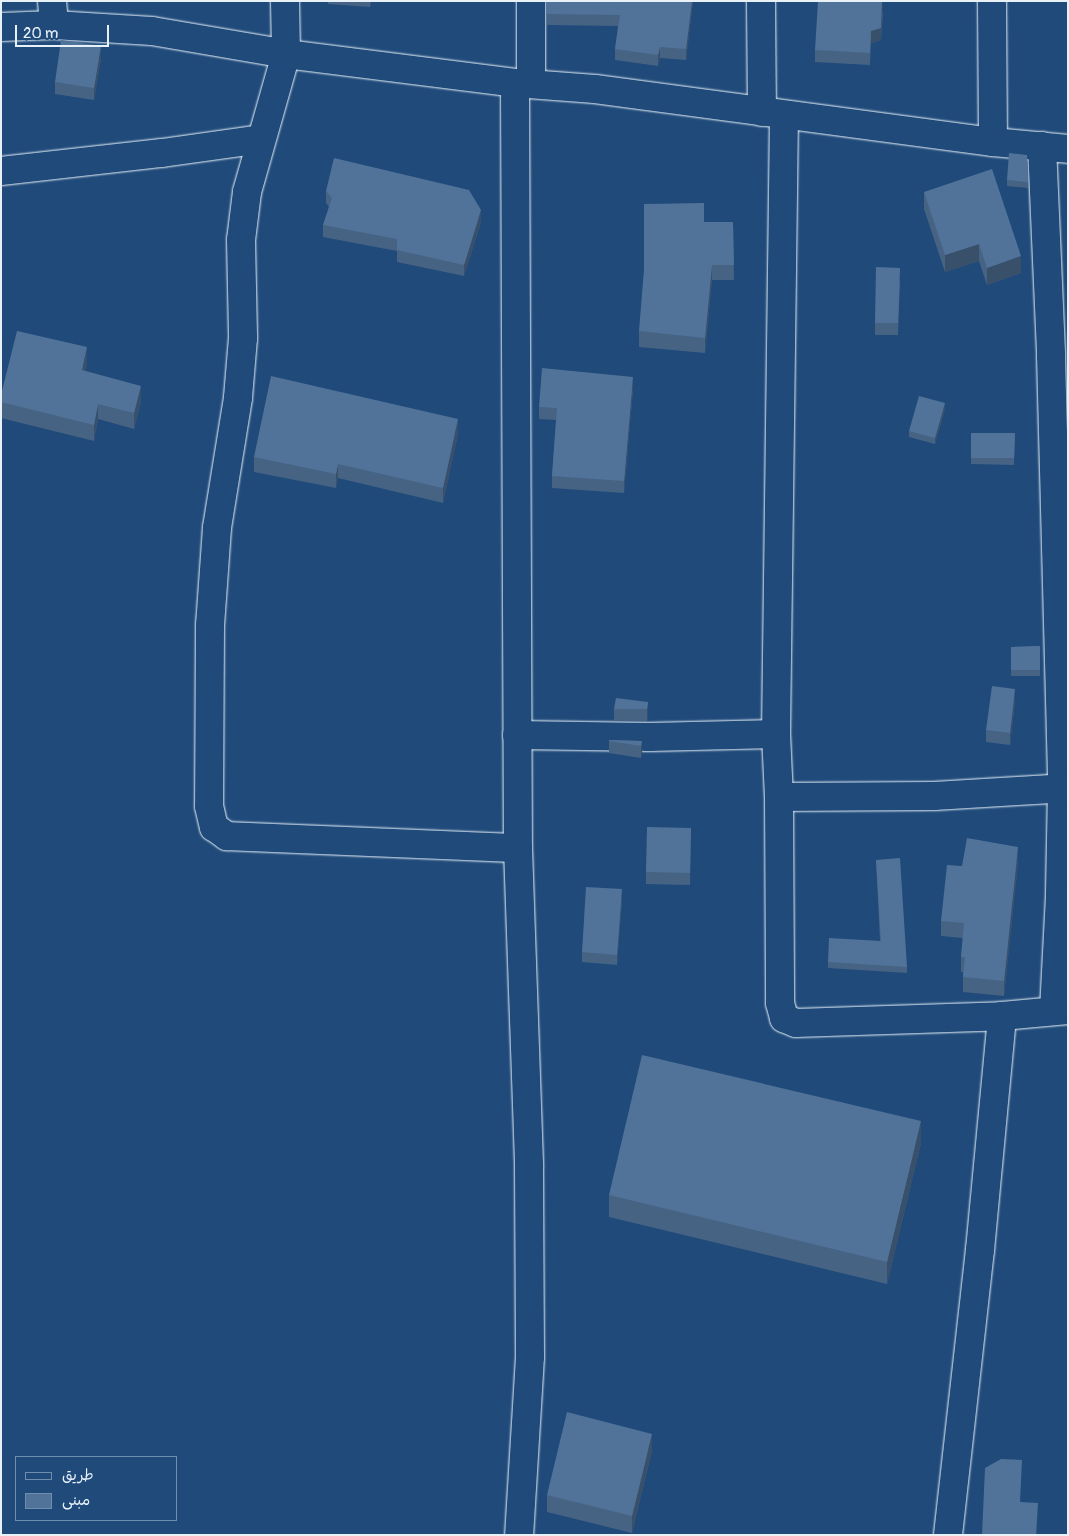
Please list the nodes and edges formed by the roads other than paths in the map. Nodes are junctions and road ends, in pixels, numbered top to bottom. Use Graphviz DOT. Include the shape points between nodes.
graph roads {
  1 [pos="285,1"];
  2 [pos="531,1"];
  3 [pos="761,1"];
  4 [pos="992,1"];
  5 [pos="53,13"];
  6 [pos="1,27"];
  7 [pos="286,54"];
  8 [pos="523,83"];
  9 [pos="773,114"];
  10 [pos="261,139"];
  11 [pos="993,142"];
  12 [pos="1055,148"];
  13 [pos="1,171"];
  14 [pos="1059,356"];
  15 [pos="1062,565"];
  16 [pos="776,734"];
  17 [pos="517,735"];
  18 [pos="1065,788"];
  19 [pos="779,797"];
  20 [pos="518,848"];
  21 [pos="1061,1010"];
  22 [pos="1002,1016"];
  23 [pos="518,1535"];
  24 [pos="948,1535"];
  1 -- 7 [label="street"];
  2 -- 8 [label="street"];
  3 -- 9 [label="street"];
  4 -- 11 [label="street"];
  5 -- 6 [label="street"];
  5 -- 7 [label="street"];
  7 -- 8 [label="street"];
  7 -- 10 [label="street"];
  8 -- 9 [label="street" via="595,89"];
  8 -- 17 [label="street"];
  9 -- 11 [label="street"];
  9 -- 16 [label="street"];
  10 -- 13 [label="street"];
  10 -- 20 [label="street" via="241,240 243,338 238,398 218,528 210,625 210,806 214,827 226,836"];
  11 -- 12 [label="street"];
  12 -- 14 [label="street"];
  14 -- 15 [label="street"];
  15 -- 18 [label="street"];
  16 -- 17 [label="street" via="650,737"];
  16 -- 19 [label="street"];
  17 -- 20 [label="street"];
  18 -- 19 [label="street" via="934,796"];
  18 -- 21 [label="street" via="1060,896"];
  19 -- 22 [label="street" via="780,1003 784,1018 796,1024"];
  20 -- 23 [label="street" via="529,1167 530,1338"];
  21 -- 22 [label="street"];
  22 -- 24 [label="street"];
}
